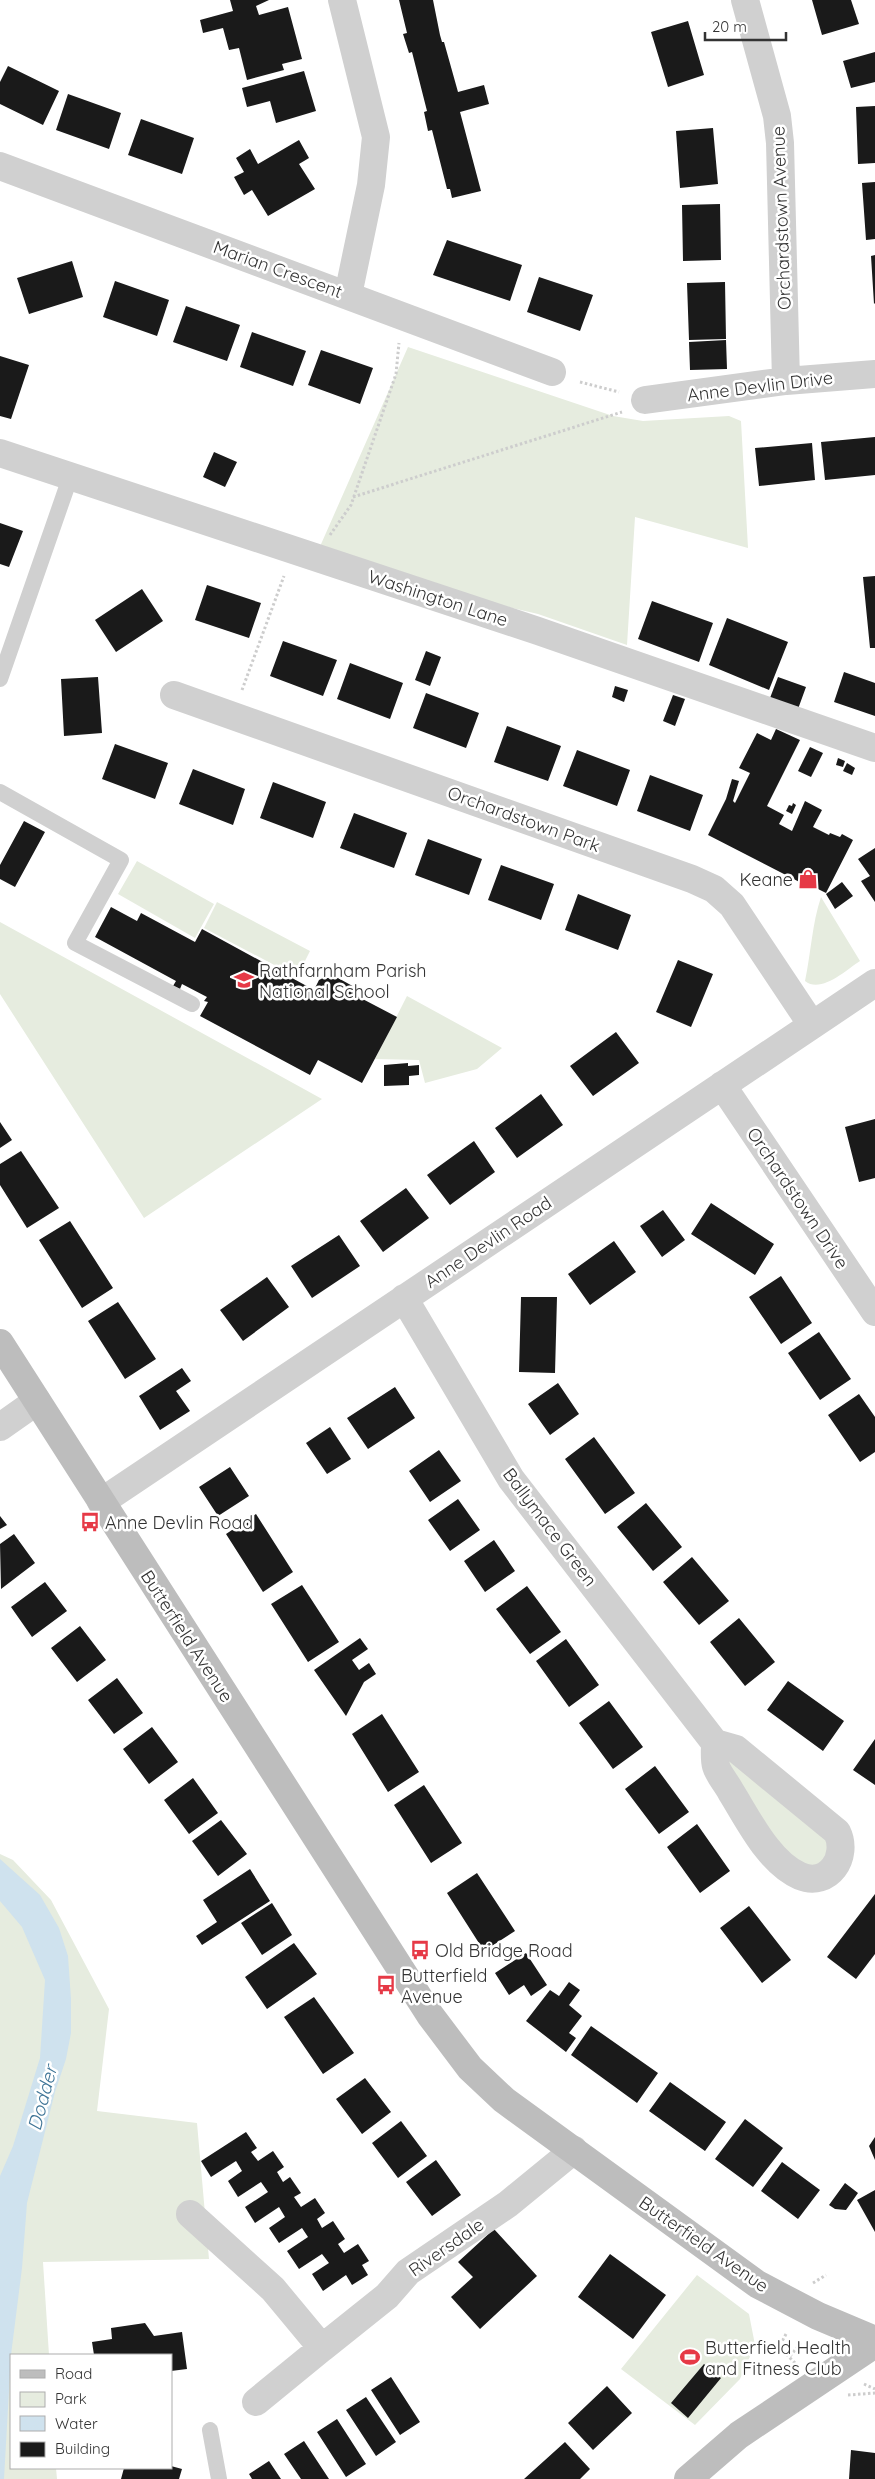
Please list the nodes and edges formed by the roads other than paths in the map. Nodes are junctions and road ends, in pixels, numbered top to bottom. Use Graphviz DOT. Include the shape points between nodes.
graph roads {
  1 [pos="342,0"];
  2 [pos="745,0"];
  3 [pos="1,171"];
  4 [pos="348,295"];
  5 [pos="552,372"];
  6 [pos="875,374"];
  7 [pos="786,381"];
  8 [pos="630,402"];
  9 [pos="0,454"];
  10 [pos="71,475"];
  11 [pos="0,679"];
  12 [pos="174,695"];
  13 [pos="875,748"];
  14 [pos="0,792"];
  15 [pos="875,983"];
  16 [pos="192,1004"];
  17 [pos="812,1025"];
  18 [pos="722,1086"];
  19 [pos="404,1298"];
  20 [pos="875,1312"];
  21 [pos="0,1343"];
  22 [pos="37,1401"];
  23 [pos="0,1426"];
  24 [pos="101,1502"];
  25 [pos="715,1743"];
  26 [pos="574,2150"];
  27 [pos="190,2214"];
  28 [pos="875,2340"];
  29 [pos="875,2344"];
  30 [pos="322,2348"];
  31 [pos="256,2402"];
  32 [pos="210,2430"];
  33 [pos="219,2479"];
  34 [pos="688,2479"];
  1 -- 4 [label="street" via="376,137 371,186"];
  2 -- 7 [label="street, Orchardstown Avenue" via="778,125"];
  3 -- 4 [label="street, Marian Crescent"];
  4 -- 5 [label="street, Marian Crescent"];
  6 -- 7 [label="street, Anne Devlin Drive"];
  7 -- 8 [label="street, Anne Devlin Drive"];
  9 -- 10 [label="street, Washington Lane"];
  10 -- 11 [label="lane"];
  10 -- 13 [label="street, Washington Lane"];
  12 -- 17 [label="street, Orchardstown Park" via="714,889 732,905"];
  14 -- 16 [label="lane" via="121,860 75,943"];
  15 -- 17 [label="street, Anne Devlin Road"];
  17 -- 18 [label="street, Anne Devlin Road"];
  18 -- 19 [label="street, Anne Devlin Road"];
  18 -- 20 [label="street, Orchardstown Drive"];
  19 -- 24 [label="street, Anne Devlin Road"];
  19 -- 25 [label="street, Ballymace Green" via="511,1479"];
  21 -- 22 [label="main road, Butterfield Avenue"];
  22 -- 23 [label="street"];
  22 -- 24 [label="main road, Butterfield Avenue"];
  24 -- 26 [label="main road, Butterfield Avenue" via="456,2052 504,2100"];
  25 -- 25 [label="street" via="736,1749 832,1826 841,1839 842,1847 834,1868 821,1877 802,1877 793,1873 764,1846 716,1766"];
  26 -- 28 [label="main road, Butterfield Avenue" via="757,2284 818,2316"];
  26 -- 30 [label="street, Riversdale" via="508,2204 408,2272 387,2296"];
  27 -- 30 [label="street" via="273,2289"];
  29 -- 34 [label="main road" via="739,2435"];
  30 -- 31 [label="street, Riversdale"];
  32 -- 33 [label="lane"];
}
